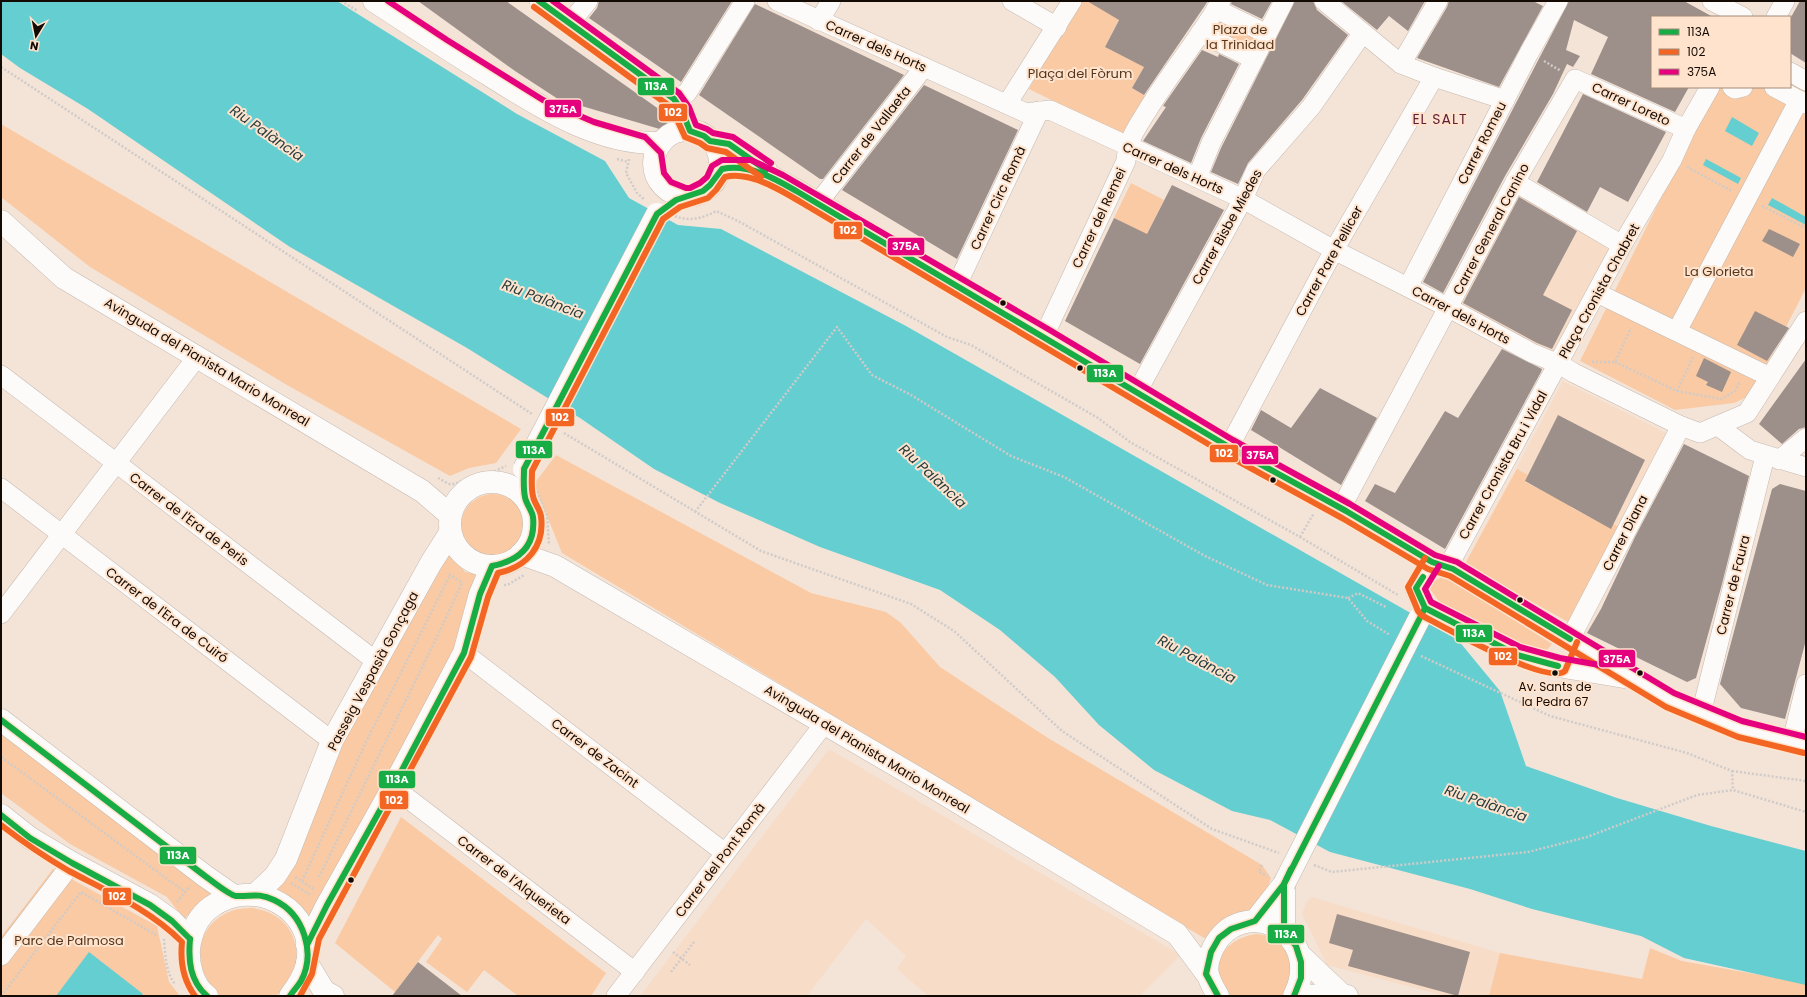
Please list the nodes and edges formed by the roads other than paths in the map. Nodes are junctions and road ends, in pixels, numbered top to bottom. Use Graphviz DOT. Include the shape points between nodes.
graph roads {
  1 [pos="374,1"];
  2 [pos="539,1"];
  3 [pos="588,1"];
  4 [pos="745,1"];
  5 [pos="777,1"];
  6 [pos="831,1"];
  7 [pos="1012,1"];
  8 [pos="1072,1"];
  9 [pos="1284,1"];
  10 [pos="1324,1"];
  11 [pos="1438,1"];
  12 [pos="1558,1"];
  13 [pos="1712,1"];
  14 [pos="1785,1"];
  15 [pos="1218,5"];
  16 [pos="1741,16"];
  17 [pos="1777,16"];
  18 [pos="819,21"];
  19 [pos="570,23"];
  20 [pos="1057,27"];
  21 [pos="1200,33"];
  22 [pos="1267,34"];
  23 [pos="1362,34"];
  24 [pos="1254,59"];
  25 [pos="1401,64"];
  26 [pos="924,67"];
  27 [pos="1791,73"];
  28 [pos="1434,77"];
  29 [pos="1575,78"];
  30 [pos="1806,81"];
  31 [pos="1709,88"];
  32 [pos="1776,88"];
  33 [pos="674,99"];
  34 [pos="1505,100"];
  35 [pos="1802,102"];
  36 [pos="1007,104"];
  37 [pos="1040,111"];
  38 [pos="1686,129"];
  39 [pos="690,131"];
  40 [pos="710,141"];
  41 [pos="1127,147"];
  42 [pos="658,150"];
  43 [pos="718,171"];
  44 [pos="1197,178"];
  45 [pos="780,182"];
  46 [pos="1516,182"];
  47 [pos="660,183"];
  48 [pos="684,196"];
  49 [pos="1242,199"];
  50 [pos="818,203"];
  51 [pos="657,214"];
  52 [pos="1,221"];
  53 [pos="1622,245"];
  54 [pos="1334,250"];
  55 [pos="957,285"];
  56 [pos="1408,287"];
  57 [pos="1597,293"];
  58 [pos="1449,308"];
  59 [pos="1806,321"];
  60 [pos="1677,331"];
  61 [pos="1044,336"];
  62 [pos="197,357"];
  63 [pos="1562,357"];
  64 [pos="1,375"];
  65 [pos="1770,377"];
  66 [pos="1137,392"];
  67 [pos="1681,426"];
  68 [pos="1718,426"];
  69 [pos="1806,438"];
  70 [pos="1229,447"];
  71 [pos="1772,458"];
  72 [pos="116,463"];
  73 [pos="517,466"];
  74 [pos="1806,467"];
  75 [pos="499,482"];
  76 [pos="429,484"];
  77 [pos="1,488"];
  78 [pos="464,491"];
  79 [pos="525,498"];
  80 [pos="1341,508"];
  81 [pos="450,524"];
  82 [pos="62,534"];
  83 [pos="541,540"];
  84 [pos="526,563"];
  85 [pos="1440,564"];
  86 [pos="492,566"];
  87 [pos="555,566"];
  88 [pos="1422,613"];
  89 [pos="1,614"];
  90 [pos="1570,639"];
  91 [pos="464,653"];
  92 [pos="376,662"];
  93 [pos="1558,666"];
  94 [pos="1637,680"];
  95 [pos="1806,684"];
  96 [pos="1701,714"];
  97 [pos="1,720"];
  98 [pos="824,724"];
  99 [pos="332,741"];
  100 [pos="1799,743"];
  101 [pos="393,787"];
  102 [pos="1,815"];
  103 [pos="726,853"];
  104 [pos="72,863"];
  105 [pos="1284,884"];
  106 [pos="256,894"];
  107 [pos="234,896"];
  108 [pos="1255,921"];
  109 [pos="1228,930"];
  110 [pos="1284,931"];
  111 [pos="1176,934"];
  112 [pos="190,939"];
  113 [pos="307,954"];
  114 [pos="1300,955"];
  115 [pos="1,956"];
  116 [pos="635,972"];
  117 [pos="1206,973"];
  118 [pos="1344,995"];
  119 [pos="207,996"];
  120 [pos="290,996"];
  121 [pos="333,996"];
  122 [pos="616,996"];
  123 [pos="1218,996"];
  124 [pos="1295,996"];
  1 -- 42 [label="street" via="539,107 591,130"];
  2 -- 19 [label="street"];
  3 -- 19 [label="street"];
  4 -- 33 [label="street" via="687,93"];
  5 -- 18 [label="street, Carrer dels Horts"];
  6 -- 18 [label="street"];
  7 -- 20 [label="street"];
  8 -- 20 [label="street"];
  9 -- 22 [label="street"];
  10 -- 23 [label="street"];
  11 -- 25 [label="street"];
  12 -- 34 [label="street, Carrer Romeu"];
  13 -- 16 [label="street"];
  14 -- 17 [label="street"];
  15 -- 21 [label="street, Carrer del Remei"];
  15 -- 22 [label="street"];
  18 -- 26 [label="street, Carrer dels Horts"];
  19 -- 33 [label="street"];
  20 -- 36 [label="street"];
  21 -- 24 [label="street"];
  21 -- 41 [label="street, Carrer del Remei" via="1160,90"];
  22 -- 24 [label="street"];
  23 -- 25 [label="street"];
  23 -- 49 [label="street, Carrer Bisbe Miedes" via="1312,107 1256,170"];
  24 -- 44 [label="street" via="1211,143"];
  25 -- 28 [label="street"];
  26 -- 36 [label="street, Carrer dels Horts"];
  26 -- 50 [label="street, Carrer de Vallaeta"];
  27 -- 30 [label="street"];
  28 -- 34 [label="street"];
  28 -- 54 [label="street, Carrer Pare Pellicer"];
  29 -- 38 [label="street, Carrer Loreto"];
  29 -- 46 [label="street, Carrer General Canino"];
  31 -- 38 [label="street, Plaça Cronista Chabret"];
  32 -- 35 [label="street"];
  33 -- 39 [label="street"];
  34 -- 56 [label="street, Carrer Romeu"];
  35 -- 60 [label="street"];
  36 -- 37 [label="street, Carrer dels Horts" via="1026,113"];
  37 -- 41 [label="street, Carrer dels Horts" via="1050,110"];
  37 -- 55 [label="street, Carrer Circ Romà"];
  38 -- 53 [label="street, Plaça Cronista Chabret" via="1672,160"];
  39 -- 40 [label="street"];
  39 -- 42 [label="street" via="679,131 669,136"];
  40 -- 43 [label="street" via="718,155"];
  40 -- 45 [label="street" via="729,144 752,158"];
  41 -- 44 [label="street, Carrer dels Horts"];
  41 -- 61 [label="street, Carrer del Remei" via="1126,161"];
  42 -- 47 [label="street" via="656,175"];
  43 -- 45 [label="street" via="730,167 749,168"];
  43 -- 48 [label="street" via="714,181 705,190 692,196"];
  44 -- 49 [label="street, Carrer dels Horts"];
  45 -- 50 [label="street"];
  46 -- 53 [label="street"];
  46 -- 58 [label="street, Carrer General Canino"];
  47 -- 48 [label="street" via="675,194"];
  47 -- 51 [label="street"];
  48 -- 51 [label="street"];
  49 -- 54 [label="street, Carrer dels Horts"];
  49 -- 66 [label="street, Carrer Bisbe Miedes"];
  50 -- 55 [label="street"];
  51 -- 73 [label="street, bridge"];
  52 -- 62 [label="street, Avinguda del Pianista Mario Monreal" via="64,278"];
  53 -- 57 [label="street, Plaça Cronista Chabret"];
  54 -- 56 [label="street, Carrer dels Horts"];
  54 -- 70 [label="street, Carrer Pare Pellicer"];
  55 -- 61 [label="street"];
  56 -- 58 [label="street, Carrer dels Horts"];
  57 -- 60 [label="street"];
  57 -- 63 [label="street, Plaça Cronista Chabret"];
  58 -- 63 [label="street, Carrer dels Horts" via="1532,353"];
  58 -- 80 [label="street, Carrer General Canino"];
  59 -- 65 [label="street, Plaça Cronista Chabret"];
  60 -- 65 [label="street"];
  61 -- 66 [label="street"];
  62 -- 72 [label="street"];
  62 -- 76 [label="street, Avinguda del Pianista Mario Monreal"];
  63 -- 67 [label="street, Plaça Cronista Chabret" via="1574,373"];
  63 -- 85 [label="street, Carrer Cronista Bru i Vidal"];
  64 -- 72 [label="street, Carrer de l'Era de Peris"];
  65 -- 68 [label="street, Plaça Cronista Chabret" via="1747,413"];
  66 -- 70 [label="street"];
  67 -- 68 [label="street, Plaça Cronista Chabret" via="1700,433"];
  67 -- 90 [label="street, Carrer Diana"];
  68 -- 71 [label="street" via="1750,450"];
  69 -- 71 [label="street"];
  70 -- 80 [label="street"];
  71 -- 74 [label="street"];
  71 -- 96 [label="street, Carrer de Faura"];
  72 -- 82 [label="street"];
  72 -- 92 [label="street, Carrer de l'Era de Peris"];
  73 -- 75 [label="street"];
  73 -- 79 [label="street"];
  75 -- 78 [label="street" via="484,482"];
  75 -- 79 [label="street" via="513,488"];
  76 -- 78 [label="street"];
  76 -- 81 [label="street, Avinguda del Pianista Mario Monreal"];
  77 -- 82 [label="street, Carrer de l'Era de Cuiró"];
  78 -- 81 [label="street" via="455,503"];
  79 -- 83 [label="street"];
  80 -- 85 [label="street"];
  81 -- 86 [label="street" via="456,547 467,558 480,565"];
  81 -- 92 [label="street, Passeig Vespasià Gonçaga"];
  82 -- 89 [label="street"];
  82 -- 99 [label="street, Carrer de l'Era de Cuiró"];
  83 -- 84 [label="street" via="530,542"];
  83 -- 87 [label="street, Avinguda del Pianista Mario Monreal"];
  84 -- 86 [label="street"];
  84 -- 87 [label="street, Avinguda del Pianista Mario Monreal"];
  85 -- 88 [label="street" via="1416,588"];
  85 -- 90 [label="street"];
  86 -- 91 [label="street" via="480,594"];
  87 -- 98 [label="street, Avinguda del Pianista Mario Monreal"];
  88 -- 93 [label="street" via="1517,655"];
  88 -- 105 [label="street, bridge"];
  90 -- 93 [label="street"];
  90 -- 94 [label="street"];
  91 -- 101 [label="street"];
  91 -- 103 [label="street, Carrer de Zacint"];
  92 -- 99 [label="street, Passeig Vespasià Gonçaga"];
  93 -- 94 [label="street"];
  94 -- 96 [label="street" via="1670,700"];
  95 -- 100 [label="street"];
  96 -- 100 [label="street" via="1740,729"];
  97 -- 107 [label="street"];
  98 -- 103 [label="street, Carrer del Pont Romà"];
  98 -- 111 [label="street, Avinguda del Pianista Mario Monreal"];
  99 -- 106 [label="street, Passeig Vespasià Gonçaga" via="286,859 275,876"];
  101 -- 113 [label="street" via="318,894"];
  101 -- 116 [label="street, Carrer de l’Alquerieta"];
  102 -- 104 [label="street" via="30,838"];
  103 -- 116 [label="street, Carrer del Pont Romà"];
  104 -- 112 [label="street" via="150,904"];
  104 -- 115 [label="street"];
  105 -- 108 [label="street"];
  105 -- 110 [label="street"];
  106 -- 107 [label="street"];
  106 -- 113 [label="street" via="275,900 290,911 302,927"];
  107 -- 112 [label="street" via="206,911 196,924"];
  108 -- 109 [label="street, Avinguda del Pianista Mario Monreal" via="1238,924"];
  108 -- 110 [label="street" via="1269,923"];
  109 -- 111 [label="street, Avinguda del Pianista Mario Monreal" via="1204,938"];
  109 -- 117 [label="street" via="1217,941 1210,954"];
  110 -- 114 [label="street" via="1293,940"];
  111 -- 117 [label="street, Avinguda del Pianista Mario Monreal"];
  112 -- 119 [label="street" via="188,958 193,977"];
  113 -- 120 [label="street" via="301,981"];
  113 -- 121 [label="street" via="324,991"];
  114 -- 118 [label="street"];
  114 -- 124 [label="street" via="1301,981"];
  116 -- 122 [label="street, Carrer del Pont Romà"];
  117 -- 123 [label="street, Avinguda del Pianista Mario Monreal"];
  118 -- 124 [label="street"];
}
